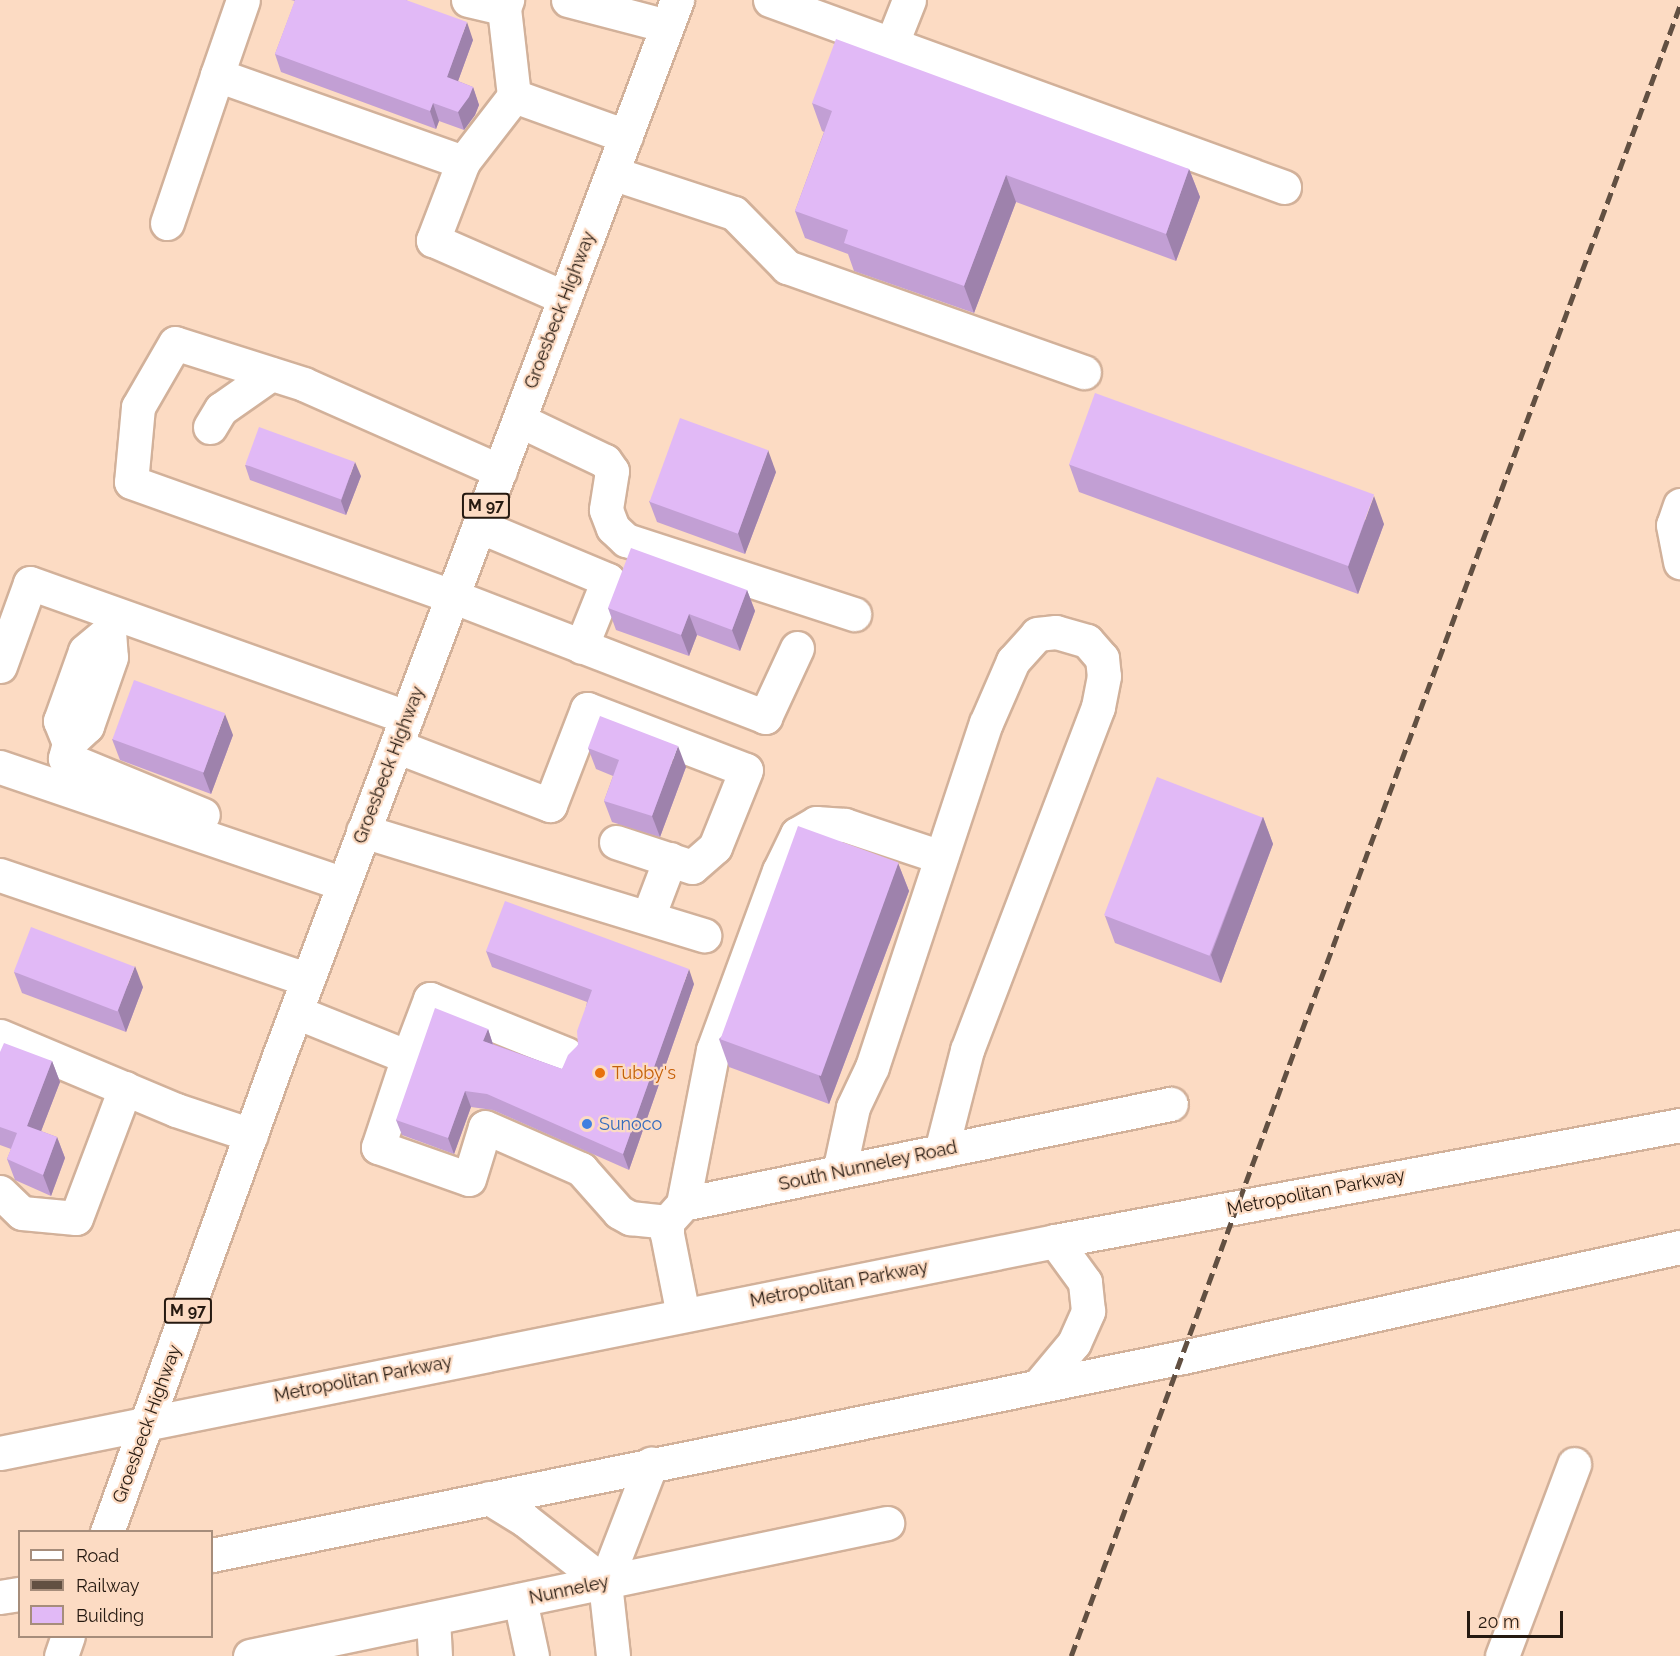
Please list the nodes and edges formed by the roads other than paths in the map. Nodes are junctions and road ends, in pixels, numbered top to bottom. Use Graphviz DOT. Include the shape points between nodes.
graph roads {
  1 [pos="243,0"];
  2 [pos="468,0"];
  3 [pos="568,0"];
  4 [pos="770,0"];
  5 [pos="909,0"];
  6 [pos="506,4"];
  7 [pos="672,13"];
  8 [pos="892,44"];
  9 [pos="218,75"];
  10 [pos="514,96"];
  11 [pos="626,136"];
  12 [pos="463,162"];
  13 [pos="612,173"];
  14 [pos="1284,186"];
  15 [pos="167,223"];
  16 [pos="565,298"];
  17 [pos="1084,372"];
  18 [pos="271,374"];
  19 [pos="519,420"];
  20 [pos="210,427"];
  21 [pos="500,471"];
  22 [pos="1680,505"];
  23 [pos="479,526"];
  24 [pos="1680,562"];
  25 [pos="452,596"];
  26 [pos="854,614"];
  27 [pos="112,621"];
  28 [pos="581,647"];
  29 [pos="797,648"];
  30 [pos="0,666"];
  31 [pos="401,732"];
  32 [pos="0,767"];
  33 [pos="363,831"];
  34 [pos="210,839"];
  35 [pos="616,842"];
  36 [pos="941,857"];
  37 [pos="670,860"];
  38 [pos="0,875"];
  39 [pos="344,884"];
  40 [pos="648,917"];
  41 [pos="704,935"];
  42 [pos="308,980"];
  43 [pos="296,1012"];
  44 [pos="0,1036"];
  45 [pos="566,1054"];
  46 [pos="408,1057"];
  47 [pos="125,1088"];
  48 [pos="1171,1104"];
  49 [pos="1680,1125"];
  50 [pos="251,1135"];
  51 [pos="941,1151"];
  52 [pos="839,1172"];
  53 [pos="0,1192"];
  54 [pos="675,1213"];
  55 [pos="1055,1241"];
  56 [pos="1680,1247"];
  57 [pos="683,1315"];
  58 [pos="1038,1386"];
  59 [pos="147,1423"];
  60 [pos="0,1453"];
  61 [pos="651,1464"];
  62 [pos="1574,1464"];
  63 [pos="489,1497"];
  64 [pos="887,1522"];
  65 [pos="108,1530"];
  66 [pos="213,1555"];
  67 [pos="605,1583"];
  68 [pos="18,1594"];
  69 [pos="0,1597"];
  70 [pos="520,1600"];
  71 [pos="433,1618"];
  72 [pos="67,1638"];
  73 [pos="337,1647"];
  74 [pos="61,1656"];
  75 [pos="250,1656"];
  76 [pos="435,1656"];
  77 [pos="532,1656"];
  78 [pos="613,1656"];
  79 [pos="1502,1656"];
  1 -- 9 [label="main road"];
  2 -- 6 [label="main road"];
  3 -- 7 [label="main road"];
  4 -- 8 [label="main road"];
  5 -- 8 [label="main road"];
  6 -- 10 [label="main road"];
  7 -- 11 [label="main road, Groesbeck Highway / M 97"];
  8 -- 14 [label="main road"];
  9 -- 12 [label="main road"];
  9 -- 15 [label="main road"];
  10 -- 11 [label="main road"];
  10 -- 12 [label="main road"];
  11 -- 13 [label="main road, Groesbeck Highway / M 97"];
  12 -- 16 [label="main road" via="433,240"];
  13 -- 16 [label="main road, Groesbeck Highway / M 97"];
  13 -- 17 [label="main road" via="734,213 787,267"];
  16 -- 19 [label="main road, Groesbeck Highway / M 97"];
  18 -- 20 [label="main road" via="221,409"];
  18 -- 21 [label="main road" via="304,384"];
  18 -- 25 [label="main road" via="175,343 138,407 131,482"];
  19 -- 21 [label="main road, Groesbeck Highway / M 97"];
  19 -- 26 [label="main road" via="605,461 612,471 606,510 613,528 626,540"];
  21 -- 23 [label="main road, Groesbeck Highway / M 97"];
  22 -- 24 [label="main road" via="1673,525"];
  23 -- 25 [label="main road, Groesbeck Highway / M 97"];
  23 -- 28 [label="main road" via="608,580"];
  25 -- 28 [label="main road"];
  25 -- 31 [label="main road, Groesbeck Highway / M 97"];
  27 -- 30 [label="main road" via="30,583"];
  27 -- 31 [label="main road"];
  27 -- 34 [label="main road" via="85,651 60,721 69,743 64,758 207,817"];
  28 -- 29 [label="main road" via="765,717"];
  31 -- 33 [label="main road, Groesbeck Highway / M 97"];
  31 -- 37 [label="main road" via="550,805 587,709 746,770 715,848 692,867"];
  32 -- 34 [label="main road"];
  33 -- 39 [label="main road, Groesbeck Highway / M 97"];
  33 -- 40 [label="main road"];
  34 -- 39 [label="main road"];
  35 -- 37 [label="main road"];
  36 -- 51 [label="main road" via="986,723 1013,661 1037,634 1056,632 1087,641 1102,658 1104,676 1098,707 967,1050"];
  36 -- 52 [label="main road" via="872,1067 853,1107"];
  36 -- 54 [label="main road" via="884,835 844,825 816,823 797,834 778,870 713,1050"];
  37 -- 40 [label="main road"];
  38 -- 42 [label="main road"];
  39 -- 42 [label="main road, Groesbeck Highway / M 97"];
  40 -- 41 [label="main road"];
  42 -- 43 [label="main road, Groesbeck Highway / M 97"];
  43 -- 46 [label="main road"];
  43 -- 50 [label="main road, Groesbeck Highway / M 97"];
  44 -- 47 [label="main road"];
  45 -- 46 [label="main road" via="430,999"];
  46 -- 54 [label="main road, South Nunneley Road" via="378,1147 469,1179 485,1128 581,1170 619,1212 630,1218"];
  47 -- 50 [label="main road"];
  47 -- 53 [label="main road" via="76,1218 22,1213"];
  48 -- 51 [label="main road, South Nunneley Road"];
  49 -- 55 [label="main road, Metropolitan Parkway"];
  50 -- 59 [label="main road, Groesbeck Highway / M 97"];
  51 -- 52 [label="main road, South Nunneley Road"];
  52 -- 54 [label="main road, South Nunneley Road"];
  54 -- 57 [label="main road"];
  55 -- 57 [label="main road, Metropolitan Parkway"];
  55 -- 58 [label="main road" via="1084,1282 1088,1311 1074,1343"];
  56 -- 58 [label="main road"];
  57 -- 59 [label="main road, Metropolitan Parkway"];
  58 -- 61 [label="main road"];
  59 -- 60 [label="main road, Metropolitan Parkway"];
  59 -- 65 [label="main road, Groesbeck Highway / M 97"];
  61 -- 63 [label="main road"];
  61 -- 67 [label="main road"];
  62 -- 79 [label="main road"];
  63 -- 66 [label="main road"];
  63 -- 67 [label="main road"];
  64 -- 67 [label="main road, Nunneley"];
  67 -- 70 [label="main road, Nunneley"];
  67 -- 78 [label="main road"];
  68 -- 69 [label="main road"];
  70 -- 71 [label="main road, Nunneley"];
  70 -- 77 [label="main road"];
  71 -- 73 [label="main road, Nunneley"];
  71 -- 76 [label="main road"];
  72 -- 74 [label="main road"];
  73 -- 75 [label="main road, Nunneley"];
}
